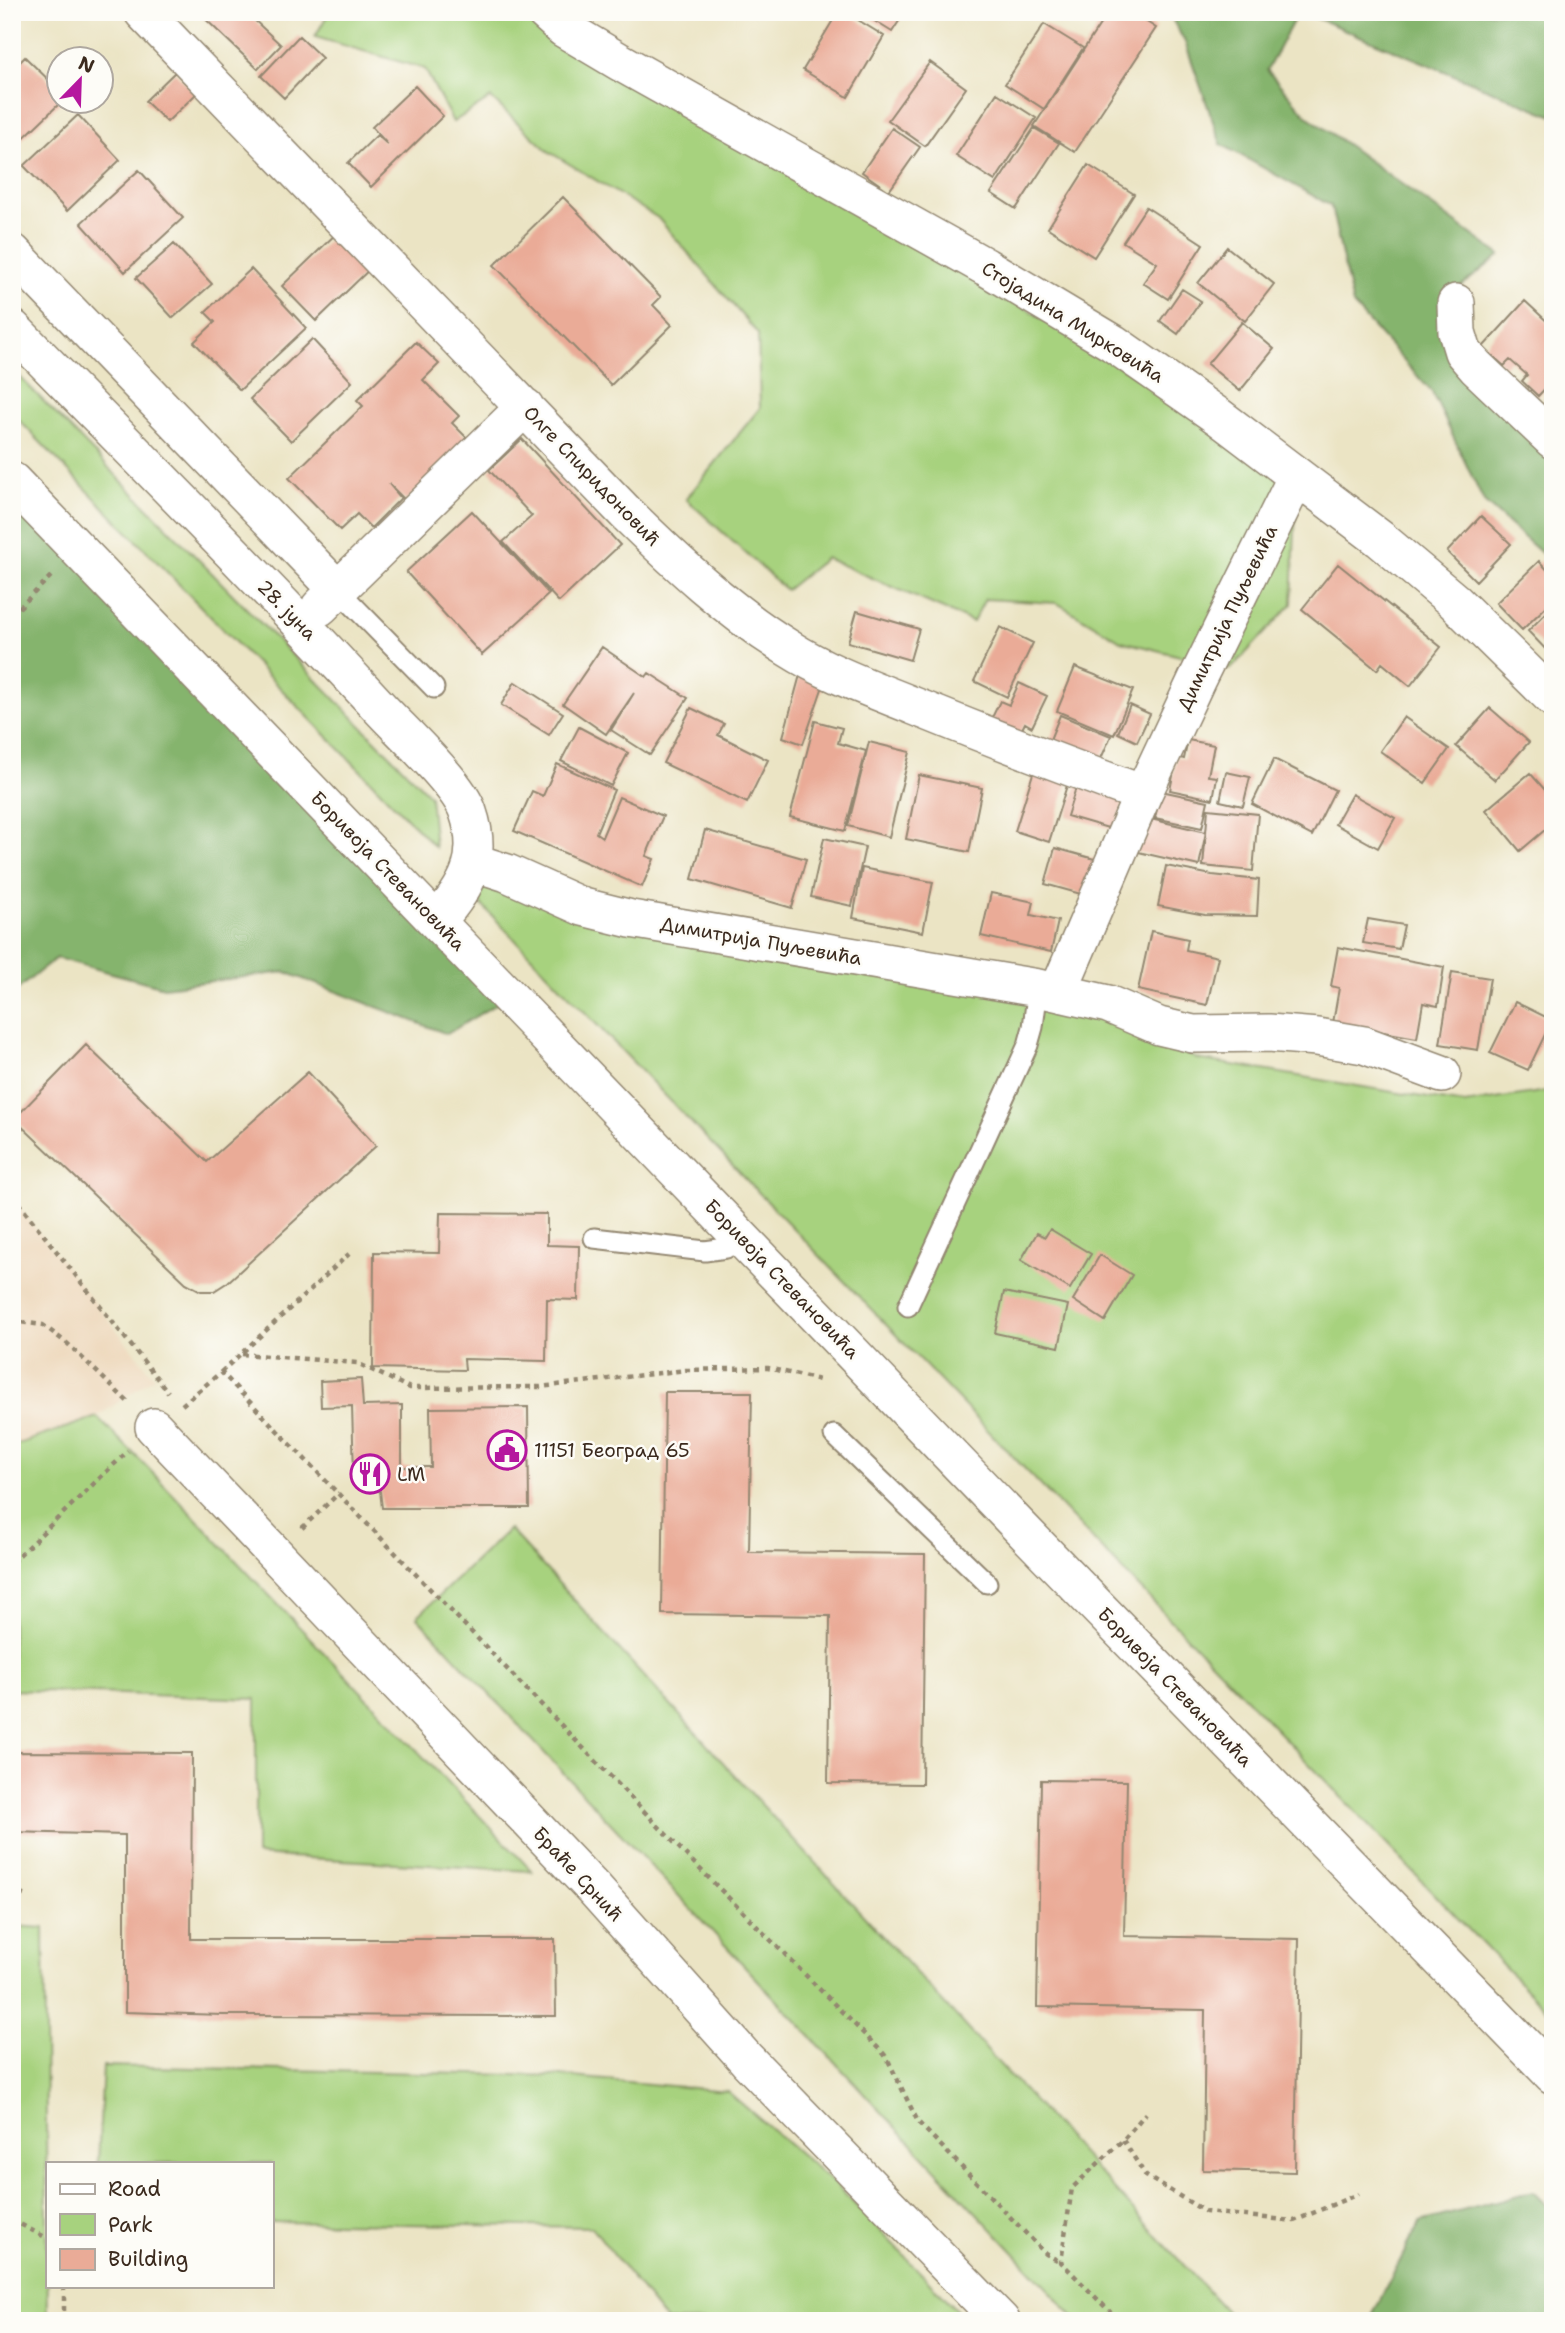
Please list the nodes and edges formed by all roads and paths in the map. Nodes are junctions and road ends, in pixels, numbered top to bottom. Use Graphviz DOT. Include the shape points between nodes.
graph roads {
  1 [pos="143,12"];
  2 [pos="545,12"];
  3 [pos="12,252"];
  4 [pos="1456,303"];
  5 [pos="12,328"];
  6 [pos="525,407"];
  7 [pos="1553,440"];
  8 [pos="1297,475"];
  9 [pos="12,481"];
  10 [pos="78,550"];
  11 [pos="338,590"];
  12 [pos="12,615"];
  13 [pos="301,624"];
  14 [pos="434,688"];
  15 [pos="1553,698"];
  16 [pos="1143,794"];
  17 [pos="473,862"];
  18 [pos="437,921"];
  19 [pos="1048,990"];
  20 [pos="1442,1074"];
  21 [pos="12,1195"];
  22 [pos="741,1237"];
  23 [pos="594,1238"];
  24 [pos="349,1254"];
  25 [pos="908,1306"];
  26 [pos="12,1321"];
  27 [pos="242,1354"];
  28 [pos="221,1372"];
  29 [pos="820,1380"];
  30 [pos="154,1427"];
  31 [pos="834,1435"];
  32 [pos="339,1493"];
  33 [pos="309,1522"];
  34 [pos="12,1562"];
  35 [pos="987,1583"];
  36 [pos="12,1891"];
  37 [pos="24,1895"];
  38 [pos="1553,2075"];
  39 [pos="1146,2113"];
  40 [pos="1123,2140"];
  41 [pos="1358,2194"];
  42 [pos="12,2220"];
  43 [pos="46,2237"];
  44 [pos="1061,2262"];
  45 [pos="64,2288"];
  46 [pos="64,2321"];
  47 [pos="1001,2321"];
  48 [pos="1119,2321"];
  1 -- 6 [label="street, Олге Спиридоновић"];
  2 -- 8 [label="street, Стојадина Мирковића" via="620,62 1113,342"];
  3 -- 11 [label="street"];
  4 -- 7 [label="street" via="1457,332 1464,352"];
  5 -- 13 [label="street, 28. јуна"];
  6 -- 11 [label="street"];
  6 -- 16 [label="street, Олге Спиридоновић" via="671,558 790,650 855,682"];
  8 -- 15 [label="street, Стојадина Мирковића" via="1454,601"];
  8 -- 16 [label="street, Димитрија Пуљевића"];
  9 -- 10 [label="street, Боривоја Стевановића"];
  10 -- 12 [label="path"];
  10 -- 18 [label="street, Боривоја Стевановића"];
  11 -- 13 [label="street"];
  11 -- 14 [label="lane"];
  13 -- 17 [label="street, 28. јуна" via="457,791 473,827"];
  16 -- 19 [label="street, Димитрија Пуљевића"];
  17 -- 18 [label="street, 28. јуна" via="462,889"];
  17 -- 19 [label="street, Димитрија Пуљевића" via="583,908 631,919"];
  18 -- 22 [label="street, Боривоја Стевановића"];
  19 -- 20 [label="street, Димитрија Пуљевића" via="1108,1004 1158,1026 1193,1034 1269,1034 1364,1045"];
  19 -- 25 [label="lane" via="1028,1045"];
  21 -- 28 [label="path" via="181,1406"];
  22 -- 23 [label="lane" via="726,1248 705,1251"];
  22 -- 38 [label="street, Боривоја Стевановића"];
  24 -- 27 [label="path"];
  26 -- 30 [label="path" via="33,1322 51,1331"];
  27 -- 28 [label="path"];
  27 -- 29 [label="path" via="357,1363 411,1388 540,1387 686,1370 768,1368"];
  28 -- 32 [label="path"];
  30 -- 34 [label="path"];
  30 -- 47 [label="street, Браће Срнић" via="595,1891 747,2060"];
  31 -- 35 [label="lane"];
  32 -- 33 [label="path"];
  32 -- 44 [label="path" via="884,2054 918,2122 1046,2254"];
  36 -- 37 [label="path"];
  39 -- 40 [label="path"];
  40 -- 41 [label="path" via="1146,2176 1206,2212 1294,2221"];
  40 -- 44 [label="path" via="1072,2188"];
  42 -- 43 [label="path"];
  44 -- 48 [label="path"];
  45 -- 46 [label="path"];
}
